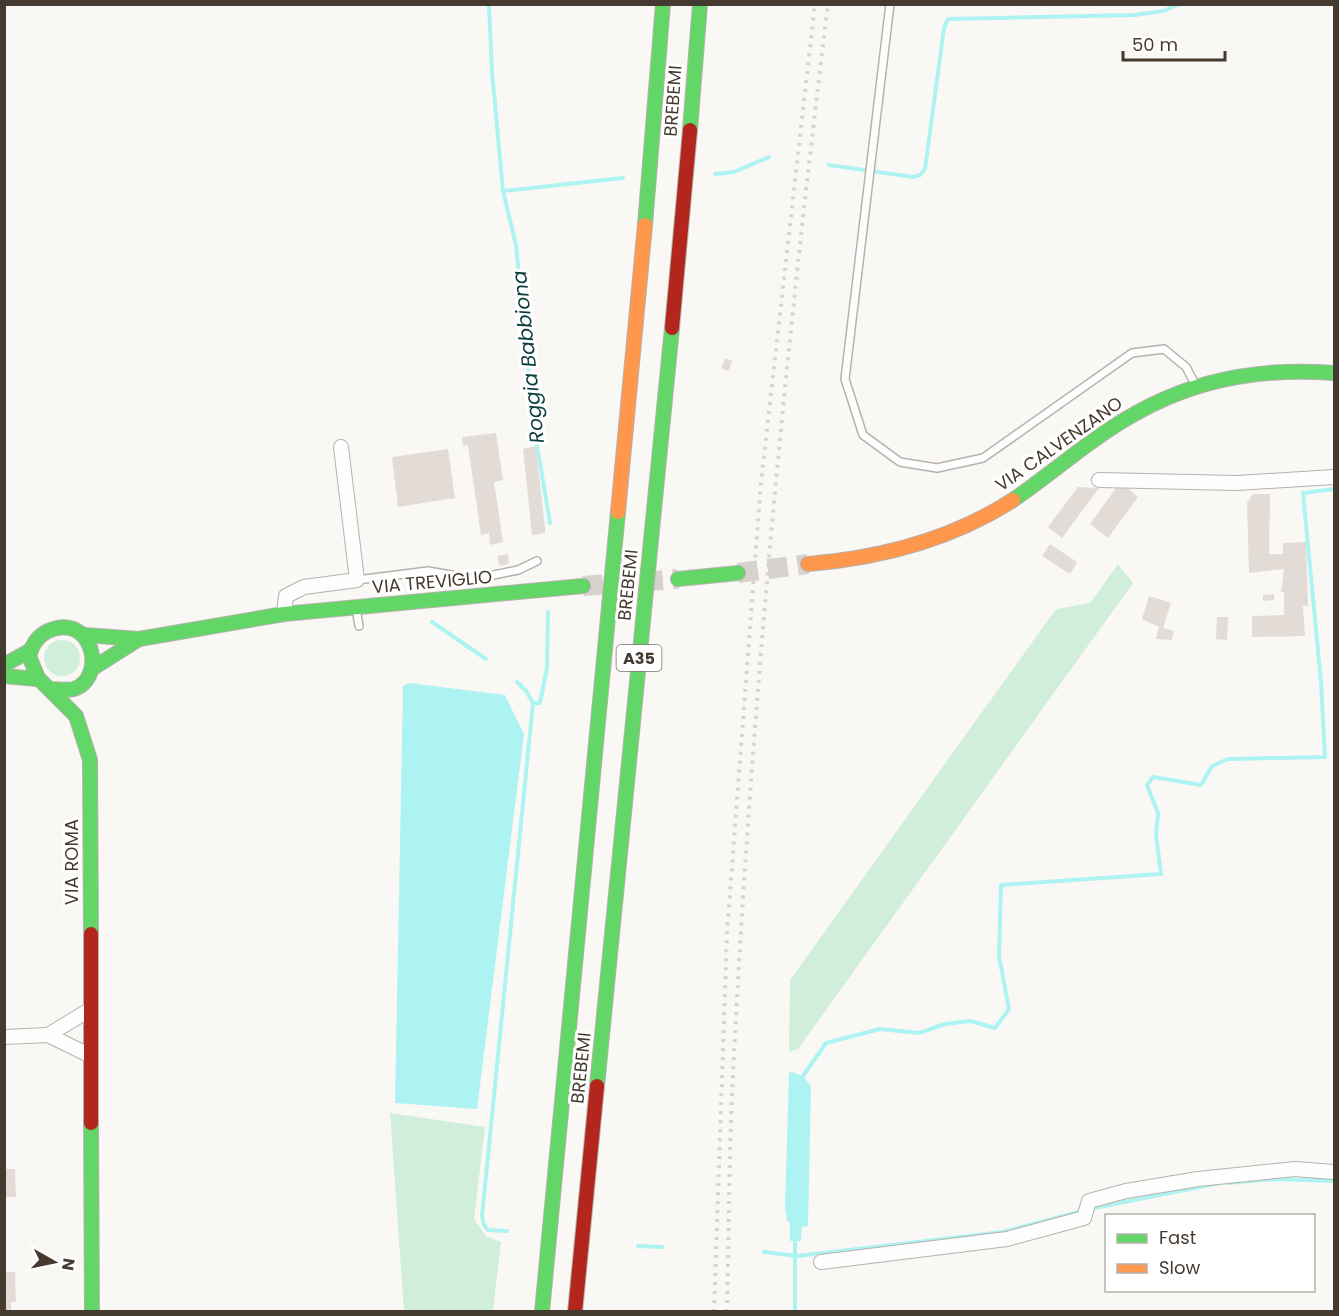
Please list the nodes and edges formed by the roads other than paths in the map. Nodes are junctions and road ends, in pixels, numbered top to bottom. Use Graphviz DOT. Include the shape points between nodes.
graph roads {
  1 [pos="663,4"];
  2 [pos="700,4"];
  3 [pos="890,4"];
  4 [pos="1335,373"];
  5 [pos="1196,386"];
  6 [pos="341,447"];
  7 [pos="1335,477"];
  8 [pos="1099,480"];
  9 [pos="537,561"];
  10 [pos="808,564"];
  11 [pos="738,573"];
  12 [pos="678,579"];
  13 [pos="357,580"];
  14 [pos="583,586"];
  15 [pos="356,607"];
  16 [pos="284,614"];
  17 [pos="359,626"];
  18 [pos="85,635"];
  19 [pos="139,639"];
  20 [pos="31,650"];
  21 [pos="4,666"];
  22 [pos="93,668"];
  23 [pos="4,676"];
  24 [pos="37,679"];
  25 [pos="84,683"];
  26 [pos="51,689"];
  27 [pos="77,717"];
  28 [pos="91,1009"];
  29 [pos="48,1035"];
  30 [pos="4,1037"];
  31 [pos="91,1056"];
  32 [pos="1335,1172"];
  33 [pos="821,1262"];
  34 [pos="92,1311"];
  35 [pos="542,1311"];
  36 [pos="575,1311"];
  1 -- 35 [label="main road, BREBEMI / A35"];
  2 -- 36 [label="main road, BREBEMI / A35" via="685,195"];
  3 -- 5 [label="lane" via="844,379 863,435 900,462 937,468 983,458 1132,353 1164,349 1186,367"];
  4 -- 5 [label="main road, VIA CALVENZANO" via="1268,370 1239,373"];
  5 -- 10 [label="main road, VIA CALVENZANO" via="1136,412 987,515 910,547 840,562"];
  6 -- 13 [label="street, VIA TREVIGLIO"];
  7 -- 8 [label="street" via="1248,482"];
  9 -- 13 [label="lane" via="518,570 474,579 428,572"];
  11 -- 12 [label="main road"];
  13 -- 16 [label="street, VIA TREVIGLIO" via="304,587 286,596"];
  14 -- 15 [label="main road, VIA TREVIGLIO"];
  15 -- 16 [label="main road, VIA TREVIGLIO"];
  15 -- 17 [label="lane"];
  16 -- 19 [label="main road, VIA TREVIGLIO"];
  18 -- 19 [label="main road, VIA TREVIGLIO"];
  18 -- 20 [label="main road, VIA TREVIGLIO" via="65,626 54,627 36,640"];
  18 -- 22 [label="main road" via="94,651"];
  19 -- 22 [label="main road, VIA TREVIGLIO"];
  20 -- 21 [label="main road, VIA TREVIGLIO"];
  20 -- 24 [label="main road" via="32,670"];
  22 -- 25 [label="main road, VIA TREVIGLIO"];
  23 -- 24 [label="main road"];
  24 -- 26 [label="main road"];
  25 -- 26 [label="main road" via="68,691"];
  25 -- 27 [label="main road, VIA ROMA"];
  26 -- 27 [label="main road, VIA ROMA"];
  27 -- 28 [label="main road, VIA ROMA" via="90,760"];
  28 -- 29 [label="street"];
  28 -- 31 [label="main road, VIA ROMA"];
  29 -- 30 [label="street"];
  29 -- 31 [label="street"];
  31 -- 34 [label="main road, VIA ROMA"];
  32 -- 33 [label="street" via="1294,1169 1114,1193 1089,1201 1084,1218 1007,1239"];
}
